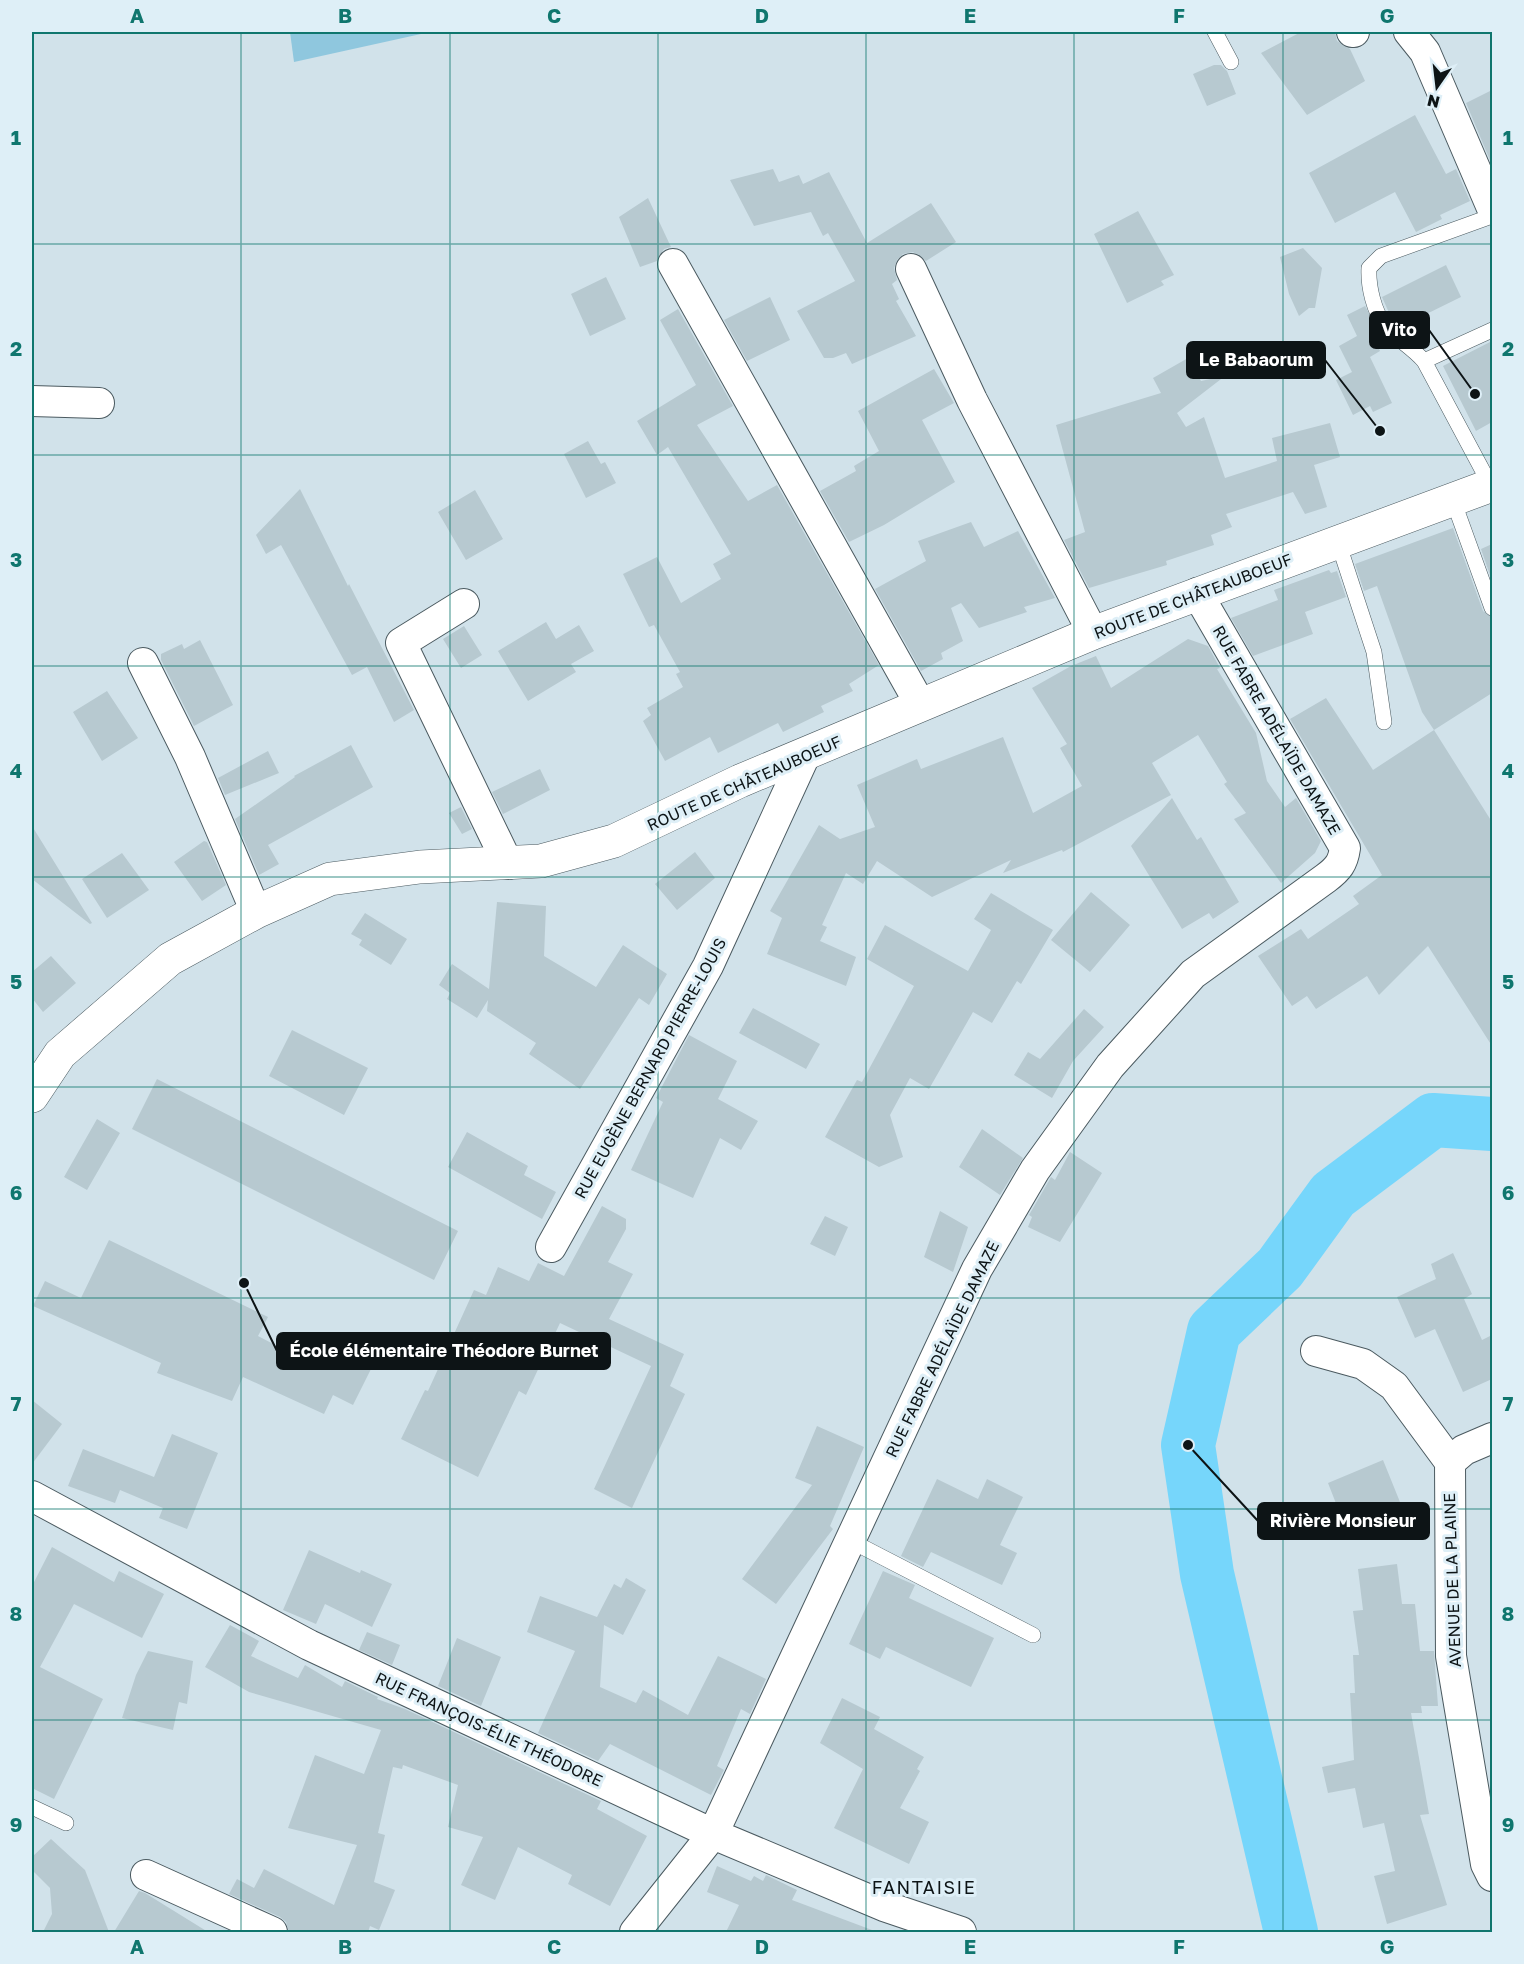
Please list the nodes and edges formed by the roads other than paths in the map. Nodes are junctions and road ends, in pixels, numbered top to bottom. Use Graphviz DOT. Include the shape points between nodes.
graph roads {
  1 [pos="1215,32"];
  2 [pos="1409,32"];
  3 [pos="1231,62"];
  4 [pos="1492,208"];
  5 [pos="1492,216"];
  6 [pos="673,264"];
  7 [pos="911,269"];
  8 [pos="1492,330"];
  9 [pos="1424,361"];
  10 [pos="32,401"];
  11 [pos="99,403"];
  12 [pos="1490,486"];
  13 [pos="1453,500"];
  14 [pos="1338,542"];
  15 [pos="1197,593"];
  16 [pos="464,604"];
  17 [pos="1492,608"];
  18 [pos="1093,633"];
  19 [pos="143,663"];
  20 [pos="920,704"];
  21 [pos="1384,722"];
  22 [pos="805,755"];
  23 [pos="508,864"];
  24 [pos="256,912"];
  25 [pos="32,1096"];
  26 [pos="551,1247"];
  27 [pos="1316,1351"];
  28 [pos="1492,1438"];
  29 [pos="1450,1462"];
  30 [pos="32,1496"];
  31 [pos="851,1541"];
  32 [pos="1033,1635"];
  33 [pos="32,1807"];
  34 [pos="66,1823"];
  35 [pos="713,1834"];
  36 [pos="146,1875"];
  37 [pos="1492,1876"];
  38 [pos="272,1932"];
  39 [pos="635,1932"];
  40 [pos="961,1932"];
  1 -- 3 [label="lane"];
  2 -- 4 [label="street" via="1425,52"];
  5 -- 9 [label="lane" via="1381,256 1369,268 1368,286 1385,326"];
  6 -- 20 [label="street"];
  7 -- 18 [label="street" via="972,400"];
  8 -- 9 [label="lane"];
  9 -- 12 [label="lane"];
  10 -- 11 [label="street"];
  12 -- 13 [label="main road, ROUTE DE CHÂTEAUBOEUF"];
  13 -- 14 [label="main road, ROUTE DE CHÂTEAUBOEUF"];
  13 -- 17 [label="lane"];
  14 -- 15 [label="main road, ROUTE DE CHÂTEAUBOEUF"];
  14 -- 21 [label="lane" via="1374,652"];
  15 -- 18 [label="main road, ROUTE DE CHÂTEAUBOEUF"];
  15 -- 31 [label="street, RUE FABRE ADÉLAÏDE DAMAZE" via="1345,848 1343,859 1338,869 1193,974 1110,1065 1035,1170 977,1269"];
  16 -- 23 [label="street" via="401,643"];
  18 -- 20 [label="main road, ROUTE DE CHÂTEAUBOEUF"];
  19 -- 24 [label="street" via="190,757"];
  20 -- 22 [label="main road, ROUTE DE CHÂTEAUBOEUF"];
  22 -- 23 [label="main road, ROUTE DE CHÂTEAUBOEUF" via="614,841 541,861"];
  22 -- 26 [label="street, RUE EUGÈNE BERNARD PIERRE-LOUIS" via="708,966"];
  23 -- 24 [label="main road, ROUTE DE CHÂTEAUBOEUF" via="420,867 330,879"];
  24 -- 25 [label="main road, ROUTE DE CHÂTEAUBOEUF" via="170,959 60,1054"];
  27 -- 29 [label="street" via="1363,1364 1394,1386"];
  28 -- 29 [label="street" via="1464,1450"];
  29 -- 37 [label="street, AVENUE DE LA PLAINE" via="1451,1656 1486,1864"];
  30 -- 35 [label="street, RUE FRANÇOIS-ÉLIE THÉODORE" via="309,1645"];
  31 -- 32 [label="lane"];
  31 -- 35 [label="street, RUE FABRE ADÉLAÏDE DAMAZE"];
  33 -- 34 [label="lane"];
  35 -- 39 [label="street, RUE FABRE ADÉLAÏDE DAMAZE"];
  35 -- 40 [label="street, RUE FRANÇOIS-ÉLIE THÉODORE" via="884,1906"];
  36 -- 38 [label="street"];
}
